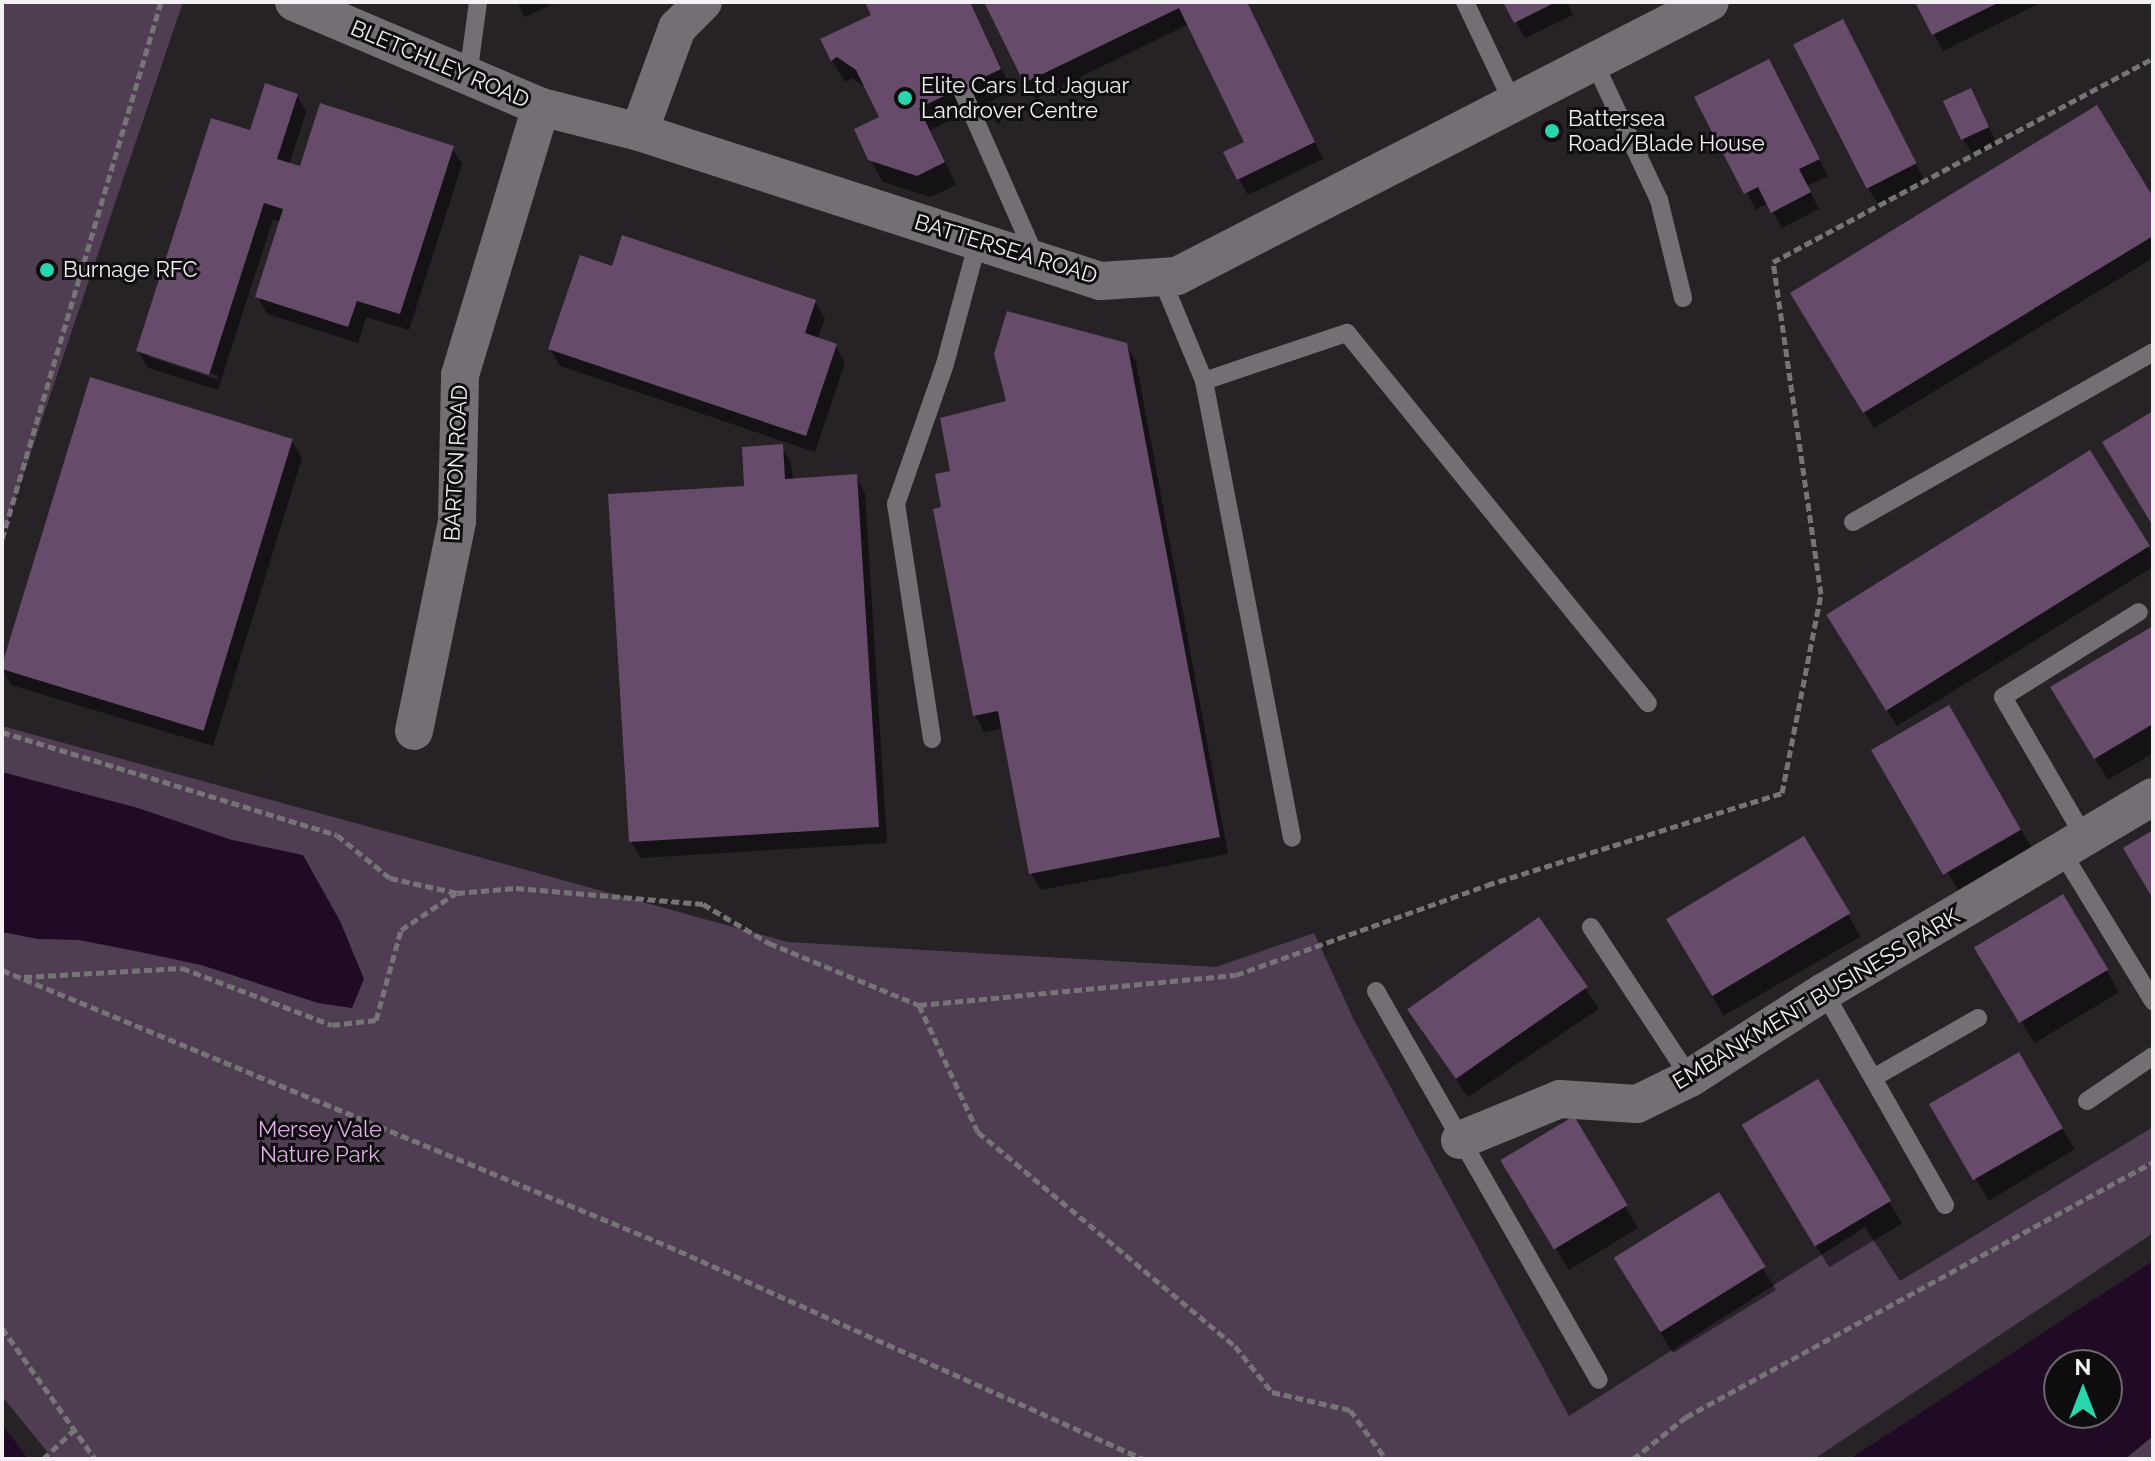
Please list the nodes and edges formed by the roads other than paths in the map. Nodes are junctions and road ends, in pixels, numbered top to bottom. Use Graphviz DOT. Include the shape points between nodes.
graph roads {
  1 [pos="294,2"];
  2 [pos="478,2"];
  3 [pos="703,2"];
  4 [pos="1465,2"];
  5 [pos="1710,2"];
  6 [pos="1594,62"];
  7 [pos="468,76"];
  8 [pos="961,88"];
  9 [pos="1513,103"];
  10 [pos="541,107"];
  11 [pos="639,132"];
  12 [pos="978,241"];
  13 [pos="1037,260"];
  14 [pos="1161,277"];
  15 [pos="1683,298"];
  16 [pos="2153,352"];
  17 [pos="1204,381"];
  18 [pos="1853,522"];
  19 [pos="2139,612"];
  20 [pos="1648,703"];
  21 [pos="414,731"];
  22 [pos="932,739"];
  23 [pos="2153,797"];
  24 [pos="1292,838"];
  25 [pos="2074,845"];
  26 [pos="1591,927"];
  27 [pos="1376,991"];
  28 [pos="1824,992"];
  29 [pos="2153,1001"];
  30 [pos="1978,1018"];
  31 [pos="2153,1056"];
  32 [pos="1690,1078"];
  33 [pos="1873,1078"];
  34 [pos="2087,1101"];
  35 [pos="1460,1140"];
  36 [pos="1945,1205"];
  37 [pos="1599,1380"];
  1 -- 7 [label="street, BLETCHLEY ROAD"];
  2 -- 7 [label="lane"];
  3 -- 11 [label="street" via="677,28"];
  4 -- 9 [label="lane"];
  5 -- 6 [label="street, BATTERSEA ROAD"];
  6 -- 9 [label="street, BATTERSEA ROAD"];
  6 -- 15 [label="lane" via="1659,200"];
  7 -- 10 [label="street, BLETCHLEY ROAD"];
  8 -- 13 [label="lane"];
  9 -- 14 [label="street, BATTERSEA ROAD" via="1177,276"];
  10 -- 11 [label="street, BATTERSEA ROAD"];
  10 -- 21 [label="street, BARTON ROAD" via="460,375 457,521"];
  11 -- 12 [label="street, BATTERSEA ROAD"];
  12 -- 13 [label="street, BATTERSEA ROAD"];
  12 -- 22 [label="lane" via="945,364 896,504"];
  13 -- 14 [label="street, BATTERSEA ROAD" via="1101,281"];
  14 -- 17 [label="lane"];
  16 -- 18 [label="lane"];
  17 -- 20 [label="lane" via="1347,333"];
  17 -- 24 [label="lane"];
  19 -- 25 [label="lane" via="2003,697"];
  23 -- 25 [label="street, EMBANKMENT BUSINESS PARK"];
  25 -- 28 [label="street, EMBANKMENT BUSINESS PARK"];
  25 -- 29 [label="lane"];
  26 -- 32 [label="lane"];
  27 -- 35 [label="lane"];
  28 -- 32 [label="street, EMBANKMENT BUSINESS PARK"];
  28 -- 33 [label="lane"];
  30 -- 33 [label="lane"];
  31 -- 34 [label="lane"];
  32 -- 35 [label="street, EMBANKMENT BUSINESS PARK" via="1637,1104 1560,1099"];
  33 -- 36 [label="lane"];
  35 -- 37 [label="lane"];
}
